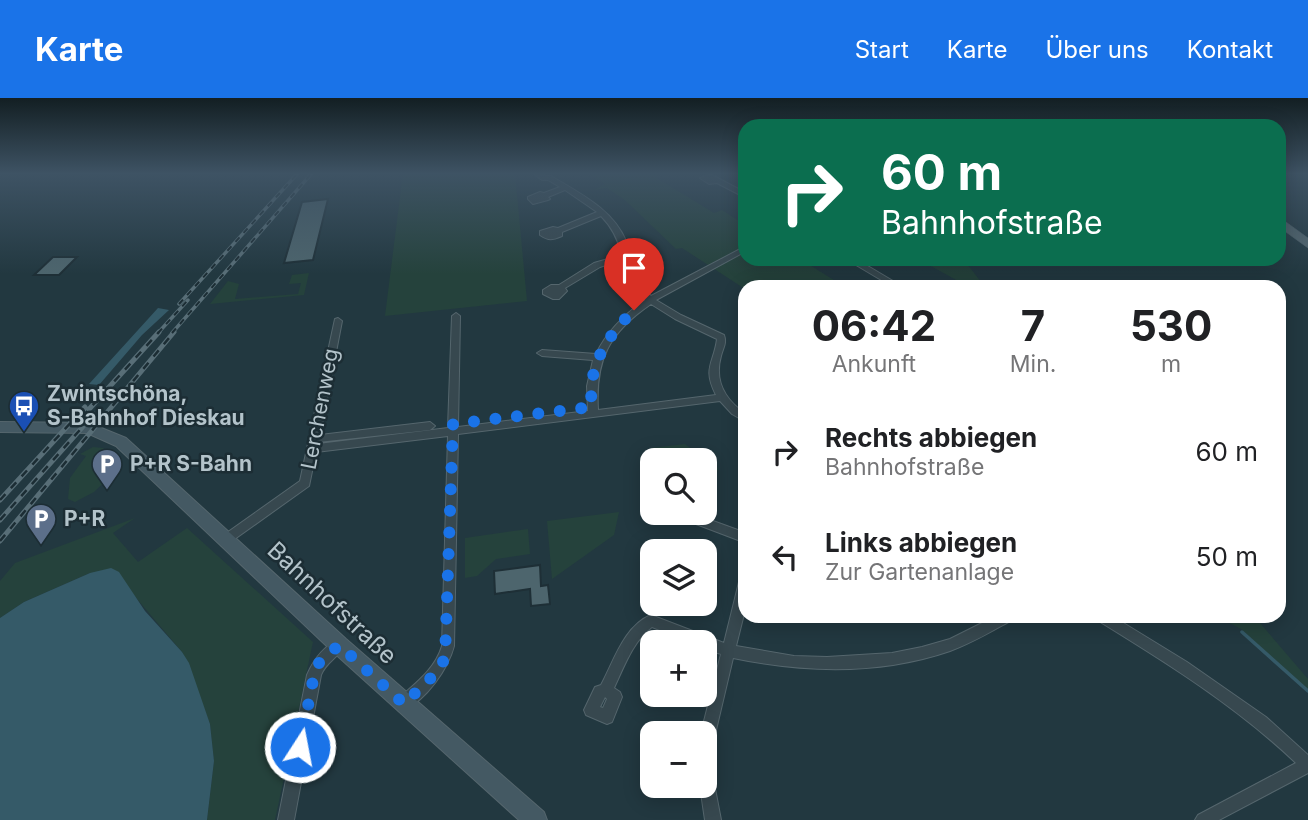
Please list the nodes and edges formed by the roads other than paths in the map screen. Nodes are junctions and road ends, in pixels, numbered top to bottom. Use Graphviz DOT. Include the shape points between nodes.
graph roads {
  1 [pos="592,207"];
  2 [pos="601,213"];
  3 [pos="1286,226"];
  4 [pos="558,230"];
  5 [pos="1308,244"];
  6 [pos="738,252"];
  7 [pos="626,256"];
  8 [pos="738,257"];
  9 [pos="862,266"];
  10 [pos="710,267"];
  11 [pos="888,280"];
  12 [pos="560,288"];
  13 [pos="650,300"];
  14 [pos="456,316"];
  15 [pos="338,321"];
  16 [pos="542,353"];
  17 [pos="598,357"];
  18 [pos="720,395"];
  19 [pos="592,410"];
  20 [pos="738,412"];
  21 [pos="4,427"];
  22 [pos="453,427"];
  23 [pos="313,444"];
  24 [pos="711,525"];
  25 [pos="738,535"];
  26 [pos="225,540"];
  27 [pos="738,610"];
  28 [pos="993,623"];
  29 [pos="1113,623"];
  30 [pos="674,630"];
  31 [pos="339,645"];
  32 [pos="717,647"];
  33 [pos="728,651"];
  34 [pos="606,690"];
  35 [pos="404,704"];
  36 [pos="711,721"];
  37 [pos="1308,765"];
  38 [pos="709,798"];
  39 [pos="286,820"];
  40 [pos="536,820"];
  41 [pos="713,820"];
  42 [pos="1203,820"];
  1 -- 2 [label="street"];
  2 -- 4 [label="street"];
  2 -- 7 [label="street" via="617,230"];
  3 -- 5 [label="main road"];
  6 -- 10 [label="street"];
  7 -- 12 [label="street" via="597,265"];
  7 -- 13 [label="street" via="632,277"];
  8 -- 10 [label="street"];
  9 -- 11 [label="street"];
  10 -- 13 [label="street"];
  13 -- 17 [label="street" via="619,324"];
  13 -- 18 [label="street" via="721,337 713,367"];
  14 -- 22 [label="street"];
  15 -- 23 [label="street, Lerchenweg"];
  16 -- 17 [label="street"];
  17 -- 19 [label="street"];
  18 -- 19 [label="street"];
  18 -- 20 [label="street"];
  19 -- 22 [label="street"];
  21 -- 26 [label="street, Bahnhofstraße" via="100,437 127,449"];
  22 -- 23 [label="street"];
  22 -- 35 [label="street" via="448,646 437,672"];
  23 -- 26 [label="street, Lerchenweg" via="302,487"];
  24 -- 25 [label="street"];
  26 -- 31 [label="street, Bahnhofstraße"];
  27 -- 33 [label="street"];
  28 -- 33 [label="street" via="949,645 872,661 781,661"];
  29 -- 37 [label="street" via="1244,709"];
  30 -- 34 [label="street" via="645,623"];
  31 -- 35 [label="street, Bahnhofstraße"];
  31 -- 39 [label="street" via="319,663 314,675"];
  32 -- 33 [label="street"];
  33 -- 36 [label="street"];
  35 -- 40 [label="street, Bahnhofstraße"];
  37 -- 42 [label="street"];
  38 -- 41 [label="street"];
}
